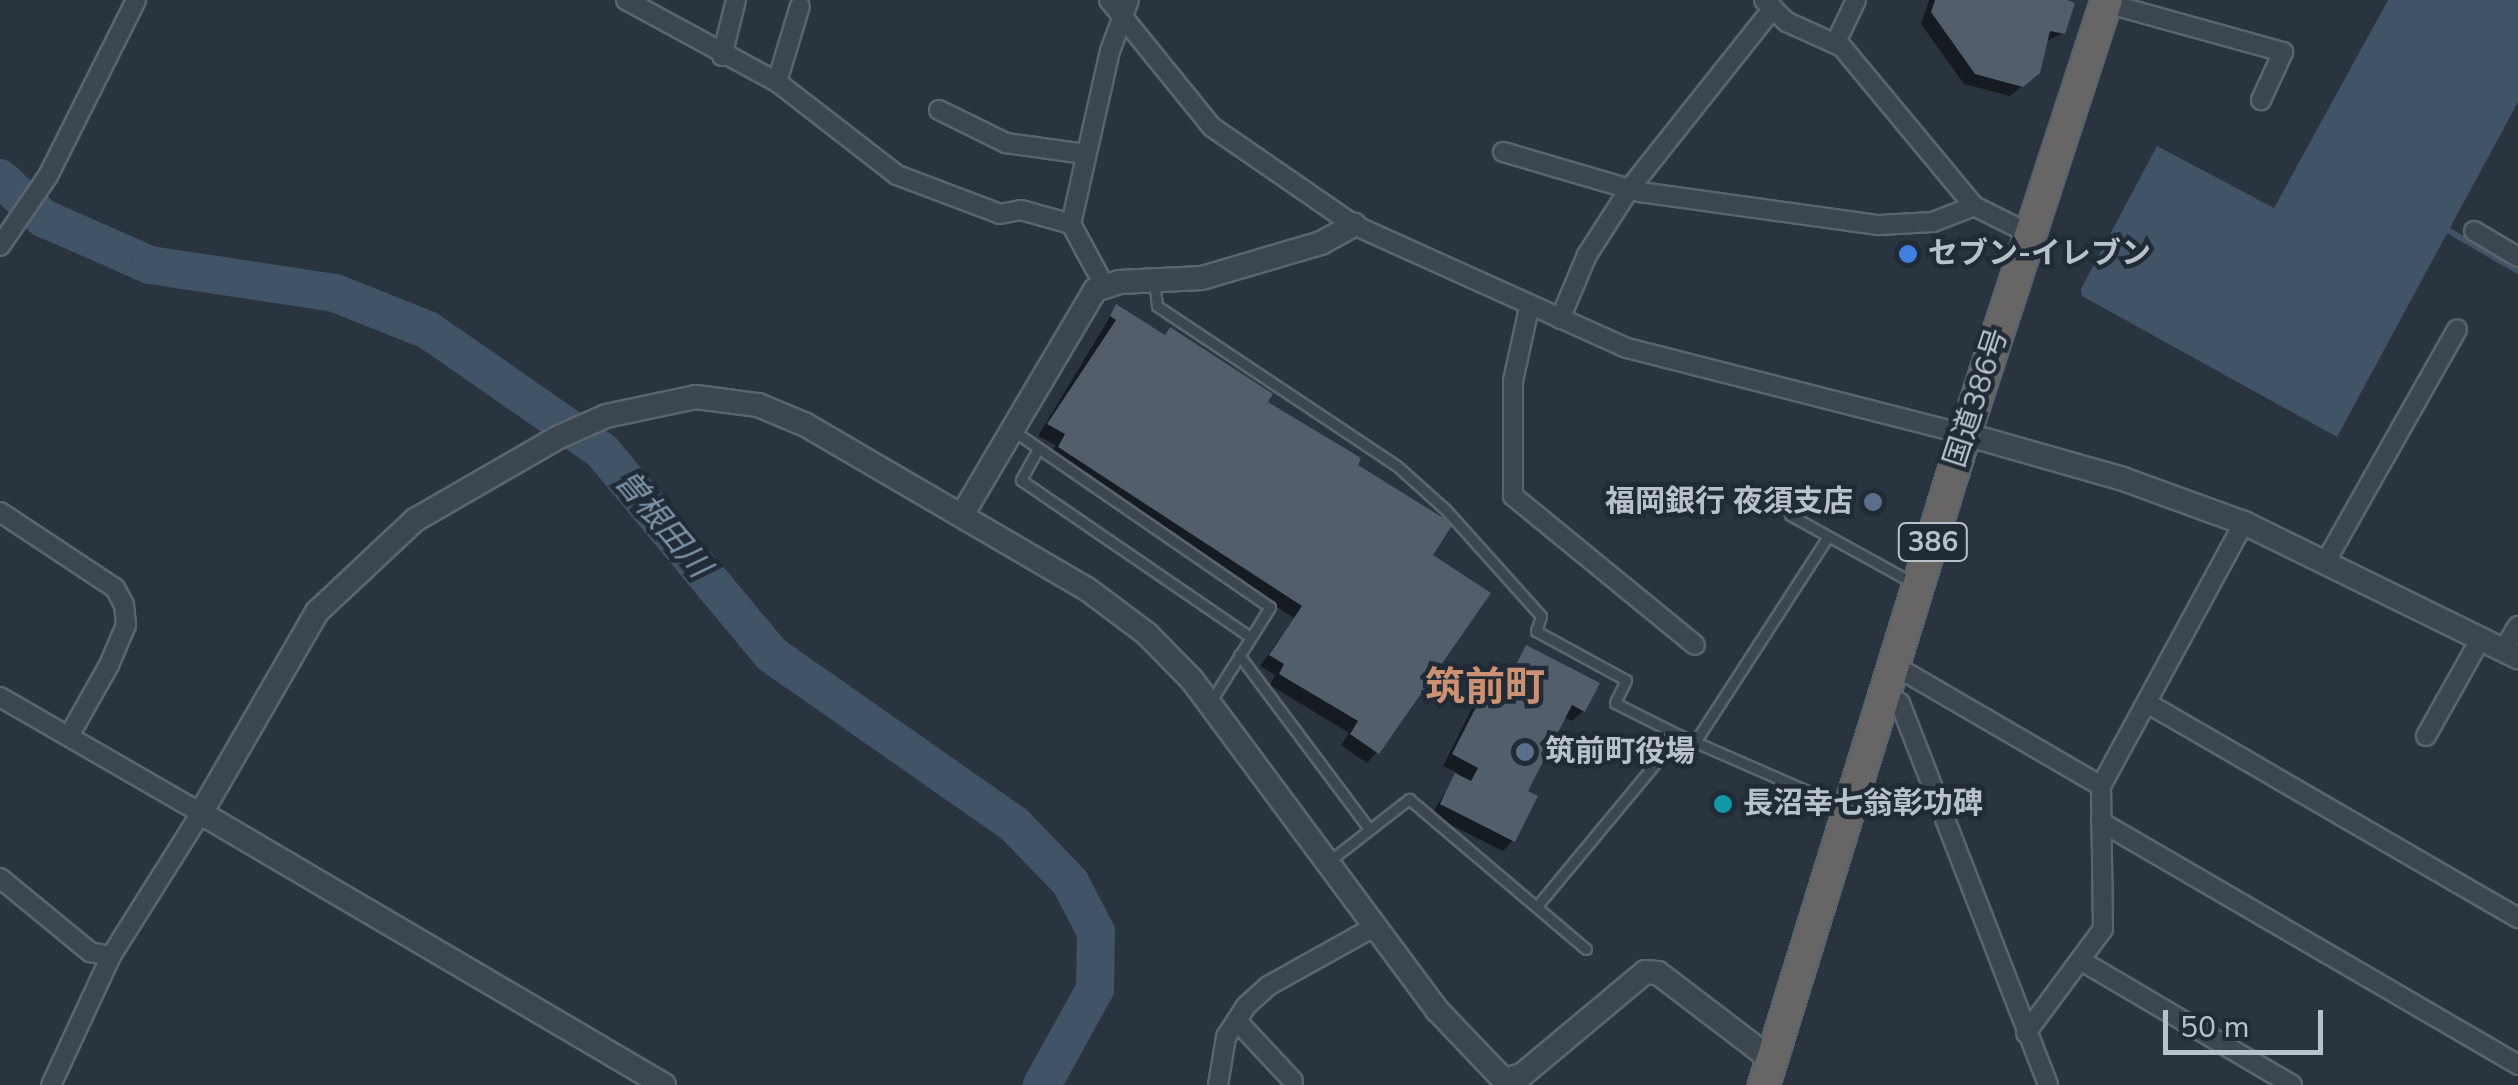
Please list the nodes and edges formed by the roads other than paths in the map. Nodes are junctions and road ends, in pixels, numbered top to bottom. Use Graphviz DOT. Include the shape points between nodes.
graph roads {
  1 [pos="136,0"];
  2 [pos="626,0"];
  3 [pos="736,0"];
  4 [pos="1109,0"];
  5 [pos="1128,0"];
  6 [pos="1856,0"];
  7 [pos="2106,1"];
  8 [pos="1768,4"];
  9 [pos="800,6"];
  10 [pos="1124,20"];
  11 [pos="1836,42"];
  12 [pos="722,56"];
  13 [pos="778,82"];
  14 [pos="2262,100"];
  15 [pos="939,110"];
  16 [pos="1503,152"];
  17 [pos="1085,154"];
  18 [pos="1630,188"];
  19 [pos="1974,206"];
  20 [pos="1072,224"];
  21 [pos="1354,225"];
  22 [pos="2474,230"];
  23 [pos="2030,234"];
  24 [pos="3,242"];
  25 [pos="2518,256"];
  26 [pos="1154,280"];
  27 [pos="1104,285"];
  28 [pos="1529,308"];
  29 [pos="1560,319"];
  30 [pos="2457,329"];
  31 [pos="1012,431"];
  32 [pos="1964,434"];
  33 [pos="1038,449"];
  34 [pos="0,512"];
  35 [pos="962,515"];
  36 [pos="1790,515"];
  37 [pos="2244,524"];
  38 [pos="1827,538"];
  39 [pos="2326,561"];
  40 [pos="1920,585"];
  41 [pos="2518,626"];
  42 [pos="1250,638"];
  43 [pos="2481,638"];
  44 [pos="1695,645"];
  45 [pos="2511,653"];
  46 [pos="1240,655"];
  47 [pos="1895,666"];
  48 [pos="0,697"];
  49 [pos="1886,697"];
  50 [pos="1209,703"];
  51 [pos="2147,703"];
  52 [pos="1679,734"];
  53 [pos="69,736"];
  54 [pos="2426,736"];
  55 [pos="1695,742"];
  56 [pos="2101,786"];
  57 [pos="1851,808"];
  58 [pos="201,813"];
  59 [pos="2100,822"];
  60 [pos="1369,829"];
  61 [pos="1326,864"];
  62 [pos="0,878"];
  63 [pos="1537,906"];
  64 [pos="2518,918"];
  65 [pos="1374,927"];
  66 [pos="1586,949"];
  67 [pos="111,956"];
  68 [pos="2080,960"];
  69 [pos="1237,1021"];
  70 [pos="2026,1033"];
  71 [pos="2518,1065"];
  72 [pos="1768,1072"];
  73 [pos="1293,1082"];
  74 [pos="1505,1083"];
  75 [pos="52,1085"];
  76 [pos="664,1085"];
  77 [pos="1218,1085"];
  78 [pos="2048,1085"];
  79 [pos="2292,1085"];
  1 -- 24 [label="street" via="48,176"];
  2 -- 12 [label="street"];
  3 -- 12 [label="street"];
  4 -- 10 [label="street"];
  5 -- 10 [label="street"];
  6 -- 11 [label="street"];
  7 -- 14 [label="street" via="2283,52"];
  7 -- 23 [label="highway, 国道386号 / 386"];
  8 -- 11 [label="street" via="1788,22"];
  8 -- 18 [label="street"];
  9 -- 13 [label="street"];
  10 -- 17 [label="street"];
  10 -- 21 [label="street" via="1212,126"];
  11 -- 19 [label="street"];
  12 -- 13 [label="street"];
  13 -- 20 [label="street" via="897,175 1000,214 1022,210"];
  15 -- 17 [label="street" via="1006,143"];
  16 -- 18 [label="street"];
  17 -- 20 [label="street"];
  18 -- 19 [label="street" via="1880,225 1934,222"];
  18 -- 29 [label="street" via="1587,255"];
  19 -- 23 [label="street"];
  20 -- 27 [label="street"];
  21 -- 26 [label="street" via="1321,243 1202,278"];
  21 -- 28 [label="street"];
  22 -- 25 [label="street"];
  23 -- 32 [label="highway, 国道386号 / 386"];
  26 -- 27 [label="street"];
  26 -- 52 [label="lane" via="1157,306 1397,466 1541,616 1536,631 1626,680 1615,703"];
  27 -- 31 [label="street"];
  28 -- 29 [label="street"];
  28 -- 44 [label="street" via="1513,381 1513,496"];
  29 -- 32 [label="street" via="1627,348"];
  30 -- 39 [label="street"];
  31 -- 33 [label="lane"];
  31 -- 35 [label="street"];
  32 -- 37 [label="street" via="2123,479"];
  32 -- 40 [label="highway, 国道386号 / 386"];
  33 -- 42 [label="lane" via="1021,480"];
  33 -- 42 [label="lane" via="1270,607"];
  34 -- 53 [label="street" via="116,588 124,605 126,625 110,665"];
  35 -- 50 [label="street" via="1087,589 1147,634"];
  35 -- 58 [label="street" via="806,425 758,405 696,397 606,416 415,520 316,612"];
  36 -- 38 [label="lane"];
  37 -- 39 [label="street"];
  37 -- 51 [label="street"];
  38 -- 40 [label="lane"];
  38 -- 55 [label="lane"];
  39 -- 43 [label="street"];
  40 -- 47 [label="highway, 国道386号 / 386"];
  41 -- 45 [label="street"];
  42 -- 46 [label="lane"];
  43 -- 45 [label="street"];
  43 -- 54 [label="street"];
  46 -- 50 [label="lane"];
  46 -- 60 [label="lane"];
  47 -- 49 [label="highway, 国道386号 / 386"];
  47 -- 56 [label="street"];
  48 -- 53 [label="street"];
  49 -- 57 [label="highway, 国道386号 / 386"];
  49 -- 70 [label="street" via="1900,704"];
  50 -- 61 [label="street"];
  51 -- 56 [label="street"];
  51 -- 64 [label="street"];
  52 -- 55 [label="lane"];
  52 -- 63 [label="lane"];
  53 -- 58 [label="street"];
  55 -- 57 [label="lane"];
  56 -- 59 [label="street"];
  57 -- 72 [label="highway, 国道386号 / 386"];
  58 -- 67 [label="street"];
  58 -- 76 [label="street"];
  59 -- 68 [label="street" via="2103,929"];
  59 -- 71 [label="street"];
  60 -- 61 [label="lane"];
  60 -- 63 [label="lane" via="1408,799"];
  61 -- 65 [label="street"];
  62 -- 67 [label="street" via="90,952"];
  63 -- 66 [label="lane"];
  65 -- 69 [label="street" via="1268,986"];
  65 -- 74 [label="street" via="1437,1010"];
  67 -- 75 [label="street"];
  68 -- 70 [label="street"];
  68 -- 79 [label="street"];
  69 -- 73 [label="street"];
  69 -- 77 [label="street" via="1226,1038"];
  70 -- 78 [label="street"];
  72 -- 74 [label="street" via="1658,972 1645,972 1522,1076"];
}
